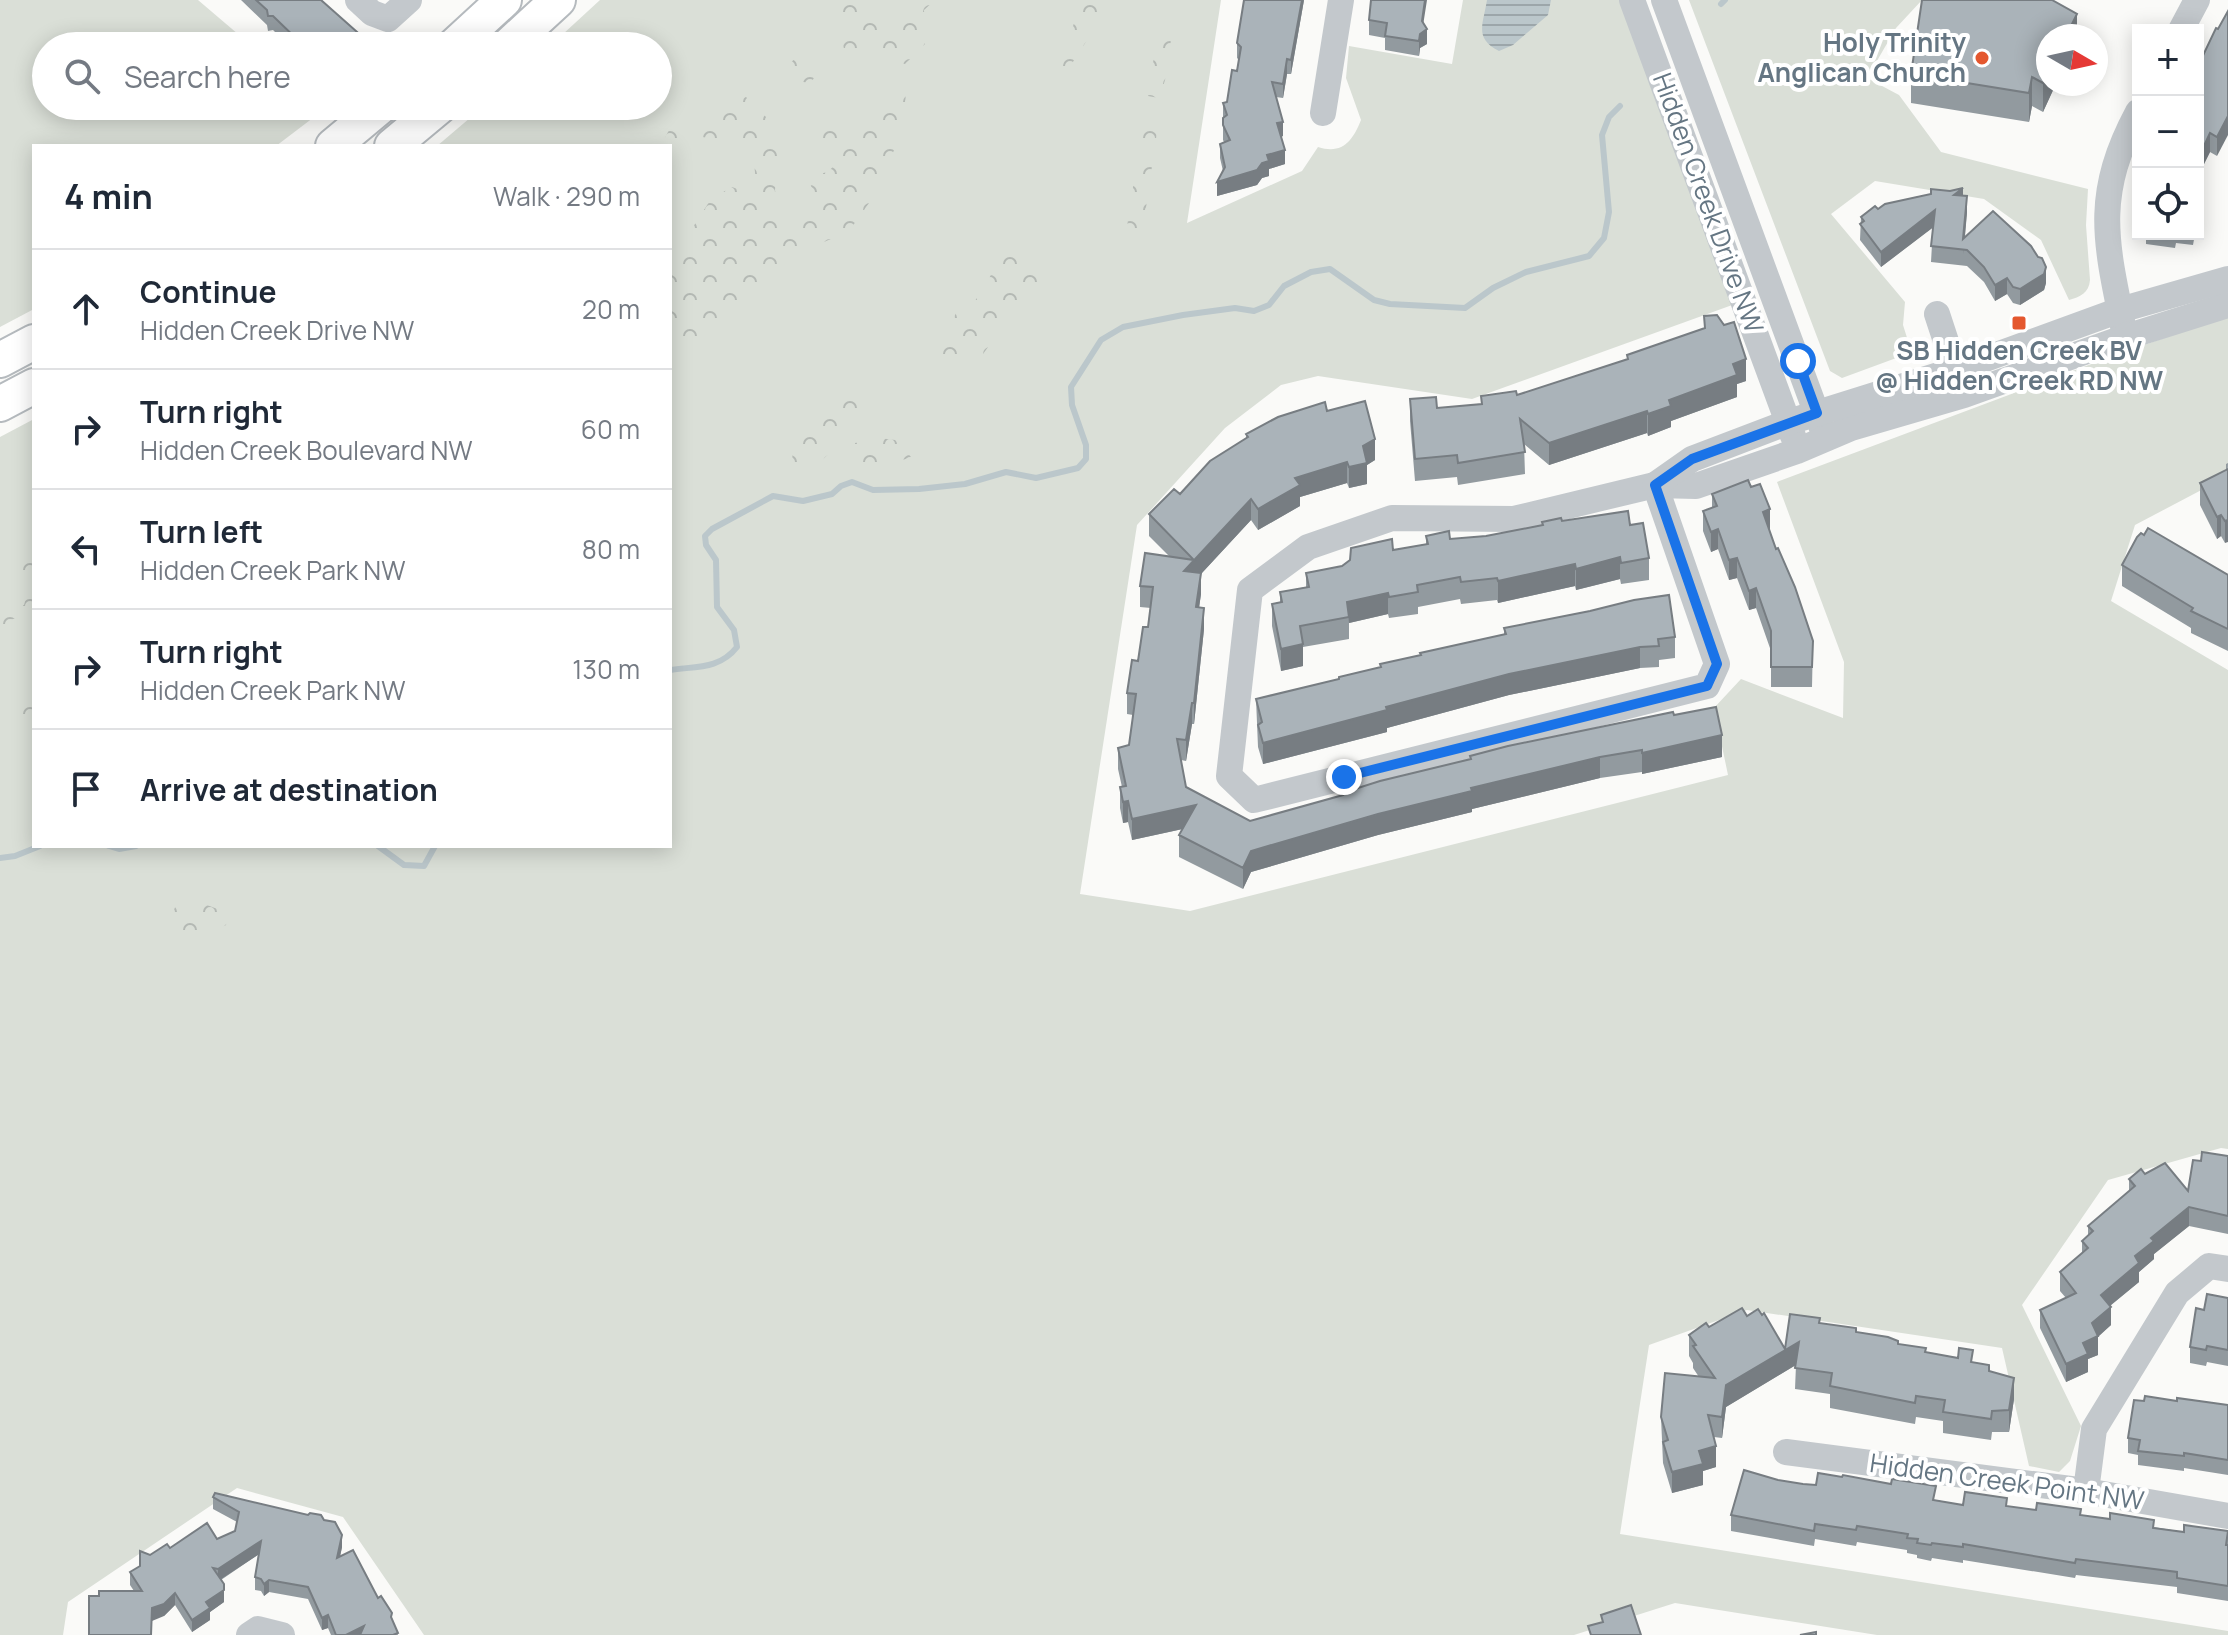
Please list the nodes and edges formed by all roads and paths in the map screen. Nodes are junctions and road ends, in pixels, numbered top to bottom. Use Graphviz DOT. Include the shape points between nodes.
graph roads {
  1 [pos="358,0"];
  2 [pos="409,0"];
  3 [pos="504,0"];
  4 [pos="558,0"];
  5 [pos="1341,0"];
  6 [pos="1632,0"];
  7 [pos="1664,0"];
  8 [pos="2197,0"];
  9 [pos="2184,24"];
  10 [pos="469,32"];
  11 [pos="523,32"];
  12 [pos="1323,113"];
  13 [pos="364,120"];
  14 [pos="423,120"];
  15 [pos="2132,123"];
  16 [pos="335,144"];
  17 [pos="394,144"];
  18 [pos="2228,279"];
  19 [pos="2228,305"];
  20 [pos="2120,310"];
  21 [pos="1937,314"];
  22 [pos="2126,337"];
  23 [pos="32,343"];
  24 [pos="0,360"];
  25 [pos="1955,370"];
  26 [pos="32,387"];
  27 [pos="1964,395"];
  28 [pos="0,404"];
  29 [pos="1817,413"];
  30 [pos="1789,422"];
  31 [pos="1826,438"];
  32 [pos="1797,451"];
  33 [pos="1655,485"];
  34 [pos="2228,1269"];
  35 [pos="1786,1452"];
  36 [pos="2086,1491"];
  37 [pos="2228,1516"];
  38 [pos="249,1635"];
  39 [pos="282,1635"];
  1 -- 2 [label="street" via="388,19"];
  3 -- 10 [label="main road"];
  4 -- 11 [label="main road"];
  5 -- 12 [label="street"];
  6 -- 30 [label="street, Hidden Creek Drive NW"];
  7 -- 29 [label="street, Hidden Creek Drive NW"];
  8 -- 9 [label="street"];
  13 -- 16 [label="main road"];
  14 -- 17 [label="main road"];
  15 -- 20 [label="street" via="2114,168 2106,211"];
  18 -- 20 [label="street"];
  19 -- 22 [label="street"];
  20 -- 22 [label="street"];
  20 -- 25 [label="street"];
  21 -- 25 [label="street"];
  22 -- 27 [label="street"];
  23 -- 24 [label="main road"];
  25 -- 27 [label="street"];
  25 -- 29 [label="street"];
  26 -- 28 [label="main road"];
  27 -- 31 [label="street"];
  29 -- 30 [label="street"];
  29 -- 31 [label="street, Hidden Creek Drive NW"];
  30 -- 32 [label="street, Hidden Creek Drive NW"];
  30 -- 33 [label="street" via="1692,459"];
  31 -- 32 [label="street"];
  32 -- 33 [label="street" via="1696,486"];
  33 -- 33 [label="street" via="1514,519 1392,518 1308,547 1250,590 1229,776 1254,800 1707,686 1717,664"];
  34 -- 36 [label="street" via="2209,1266 2177,1293 2154,1327 2094,1429"];
  35 -- 36 [label="street, Hidden Creek Point NW"];
  36 -- 37 [label="street, Hidden Creek Point NW"];
  38 -- 39 [label="street" via="258,1629"];
}
